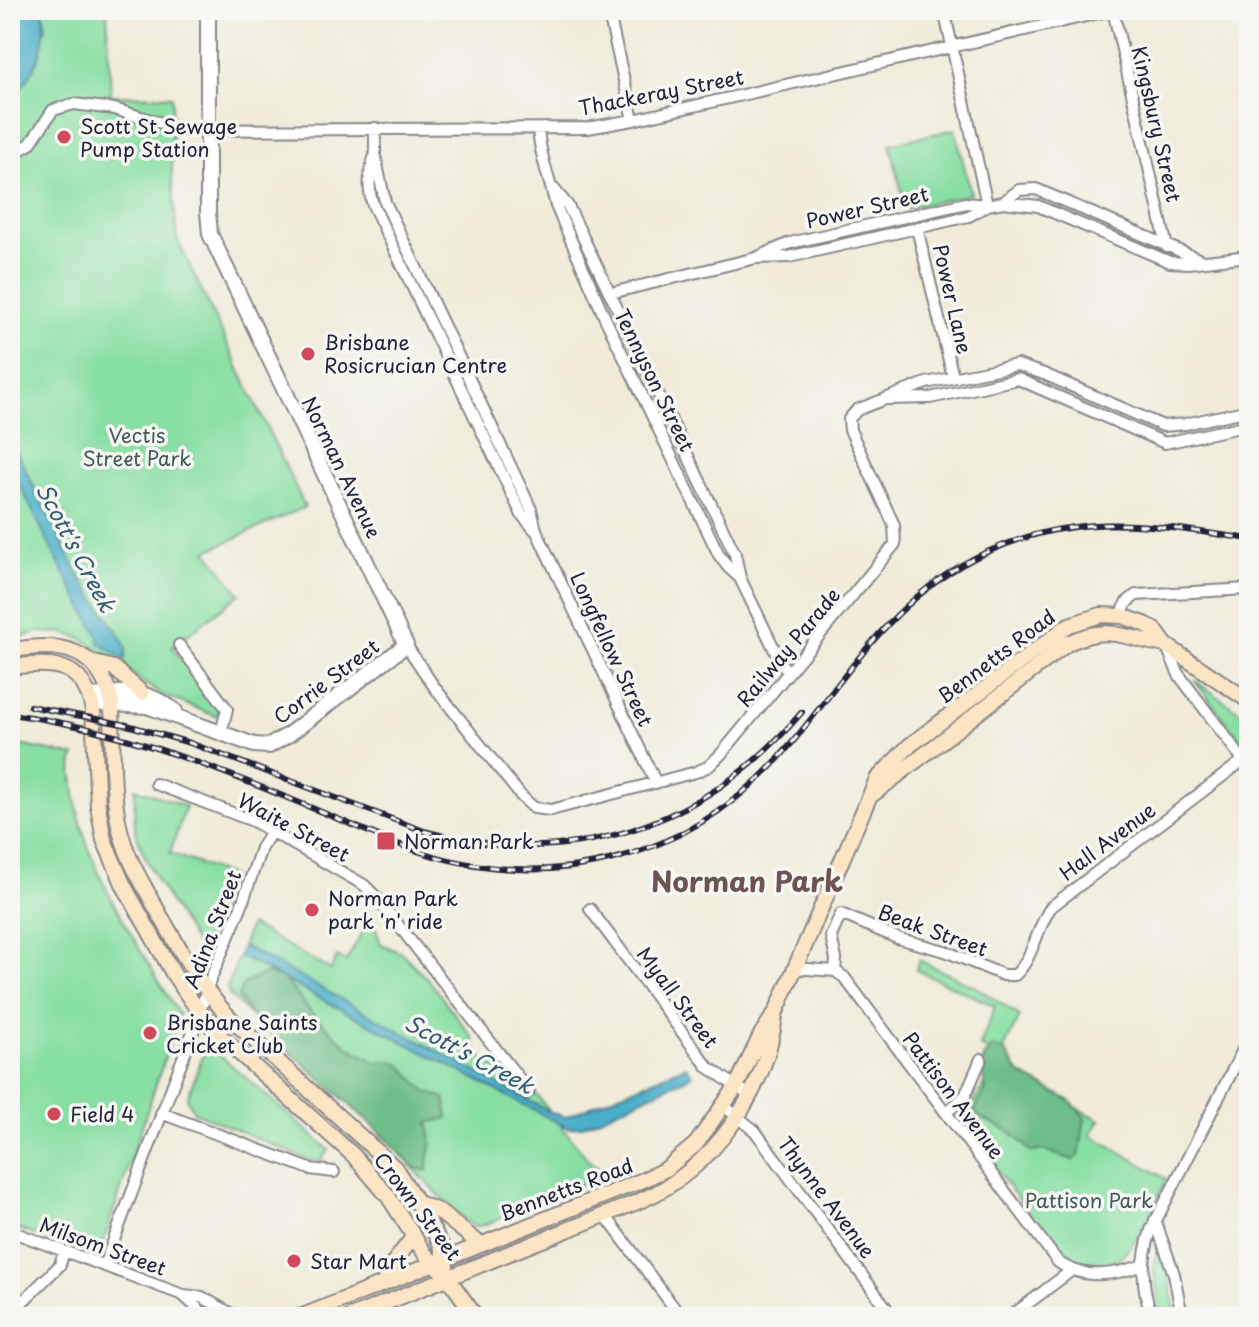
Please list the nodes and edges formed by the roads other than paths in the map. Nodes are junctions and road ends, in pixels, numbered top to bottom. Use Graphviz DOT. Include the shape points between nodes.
graph roads {
  1 [pos="208,10"];
  2 [pos="608,10"];
  3 [pos="944,10"];
  4 [pos="1112,10"];
  5 [pos="952,46"];
  6 [pos="633,120"];
  7 [pos="375,128"];
  8 [pos="207,129"];
  9 [pos="538,129"];
  10 [pos="10,156"];
  11 [pos="554,189"];
  12 [pos="1003,202"];
  13 [pos="987,205"];
  14 [pos="917,228"];
  15 [pos="1167,247"];
  16 [pos="1249,256"];
  17 [pos="756,258"];
  18 [pos="1207,262"];
  19 [pos="611,293"];
  20 [pos="953,377"];
  21 [pos="883,399"];
  22 [pos="1249,410"];
  23 [pos="1249,425"];
  24 [pos="740,578"];
  25 [pos="1249,589"];
  26 [pos="1122,616"];
  27 [pos="179,645"];
  28 [pos="406,645"];
  29 [pos="1166,645"];
  30 [pos="10,651"];
  31 [pos="90,662"];
  32 [pos="10,667"];
  33 [pos="789,672"];
  34 [pos="142,693"];
  35 [pos="111,698"];
  36 [pos="91,700"];
  37 [pos="1249,701"];
  38 [pos="963,714"];
  39 [pos="185,718"];
  40 [pos="221,733"];
  41 [pos="1247,762"];
  42 [pos="656,783"];
  43 [pos="156,784"];
  44 [pos="534,808"];
  45 [pos="272,831"];
  46 [pos="590,909"];
  47 [pos="794,968"];
  48 [pos="835,971"];
  49 [pos="1013,976"];
  50 [pos="206,991"];
  51 [pos="200,1013"];
  52 [pos="1249,1038"];
  53 [pos="981,1059"];
  54 [pos="529,1091"];
  55 [pos="742,1091"];
  56 [pos="724,1106"];
  57 [pos="161,1113"];
  58 [pos="946,1113"];
  59 [pos="737,1116"];
  60 [pos="334,1172"];
  61 [pos="418,1203"];
  62 [pos="605,1215"];
  63 [pos="1155,1220"];
  64 [pos="10,1231"];
  65 [pos="414,1236"];
  66 [pos="480,1244"];
  67 [pos="64,1251"];
  68 [pos="439,1261"];
  69 [pos="1143,1265"];
  70 [pos="104,1266"];
  71 [pos="1072,1270"];
  72 [pos="448,1278"];
  73 [pos="383,1284"];
  74 [pos="183,1295"];
  75 [pos="10,1314"];
  76 [pos="207,1317"];
  77 [pos="237,1317"];
  78 [pos="300,1317"];
  79 [pos="350,1317"];
  80 [pos="476,1317"];
  81 [pos="681,1317"];
  82 [pos="893,1317"];
  83 [pos="1010,1317"];
  84 [pos="1152,1317"];
  85 [pos="1182,1317"];
  1 -- 8 [label="street, Norman Avenue"];
  2 -- 6 [label="street"];
  3 -- 5 [label="street"];
  4 -- 5 [label="street, Thackeray Street"];
  4 -- 15 [label="street, Kingsbury Street"];
  5 -- 6 [label="street, Thackeray Street"];
  5 -- 13 [label="street"];
  6 -- 9 [label="street, Thackeray Street"];
  7 -- 8 [label="street, Thackeray Street"];
  7 -- 9 [label="street, Thackeray Street"];
  7 -- 42 [label="street, Longfellow Street" via="369,170 373,205"];
  8 -- 10 [label="street, Thackeray Street" via="180,130 114,109 74,104 53,110 30,144"];
  8 -- 28 [label="street, Norman Avenue" via="208,224 214,245"];
  9 -- 11 [label="street, Tennyson Street" via="541,160"];
  11 -- 19 [label="street, Tennyson Street" via="568,206"];
  11 -- 24 [label="street, Tennyson Street" via="556,206 600,307 723,561"];
  12 -- 13 [label="street, Power Street"];
  12 -- 15 [label="street, Power Street" via="1019,190 1034,189"];
  12 -- 18 [label="street, Power Street" via="1038,206 1170,262"];
  13 -- 14 [label="street, Power Street" via="969,216"];
  13 -- 17 [label="street, Power Street" via="951,206 788,244"];
  14 -- 17 [label="street, Power Street" via="789,257"];
  14 -- 20 [label="street, Power Lane"];
  15 -- 18 [label="street, Power Street"];
  16 -- 18 [label="street, Power Street"];
  17 -- 19 [label="street, Power Street"];
  19 -- 24 [label="street, Tennyson Street" via="735,554"];
  20 -- 21 [label="street, Railway Parade"];
  20 -- 22 [label="street, Railway Parade" via="1025,366 1166,427"];
  21 -- 23 [label="street" via="930,398 1015,379 1165,443"];
  21 -- 33 [label="street, Railway Parade" via="857,410 849,422 894,525 895,544"];
  24 -- 33 [label="street, Tennyson Street"];
  25 -- 26 [label="street" via="1136,595"];
  26 -- 29 [label="main road, Bennetts Road" via="1155,630"];
  26 -- 38 [label="main road, Bennetts Road" via="1090,616 1069,625"];
  27 -- 40 [label="street" via="227,709"];
  28 -- 40 [label="street, Corrie Street" via="269,746"];
  28 -- 44 [label="street, Norman Avenue"];
  29 -- 37 [label="main road, Bennetts Road"];
  29 -- 38 [label="main road, Bennetts Road" via="1120,633 1076,639"];
  29 -- 41 [label="street, Bennetts Road" via="1179,675"];
  30 -- 31 [label="main road" via="54,646"];
  31 -- 34 [label="main road" via="114,668"];
  31 -- 35 [label="main road" via="104,678"];
  32 -- 36 [label="main road" via="64,668 82,681"];
  33 -- 42 [label="street, Railway Parade" via="709,766"];
  34 -- 35 [label="street" via="126,691"];
  34 -- 39 [label="street"];
  35 -- 36 [label="street"];
  35 -- 39 [label="street"];
  35 -- 50 [label="main road, Crown Street" via="116,807 124,842"];
  36 -- 51 [label="main road, Crown Street" via="100,817 109,855"];
  38 -- 47 [label="main road, Bennetts Road" via="897,756 877,779"];
  39 -- 40 [label="street"];
  41 -- 49 [label="street, Hall Avenue" via="1060,900 1045,916 1022,968"];
  42 -- 44 [label="street, Railway Parade" via="551,810"];
  43 -- 45 [label="street, Waite Street"];
  45 -- 50 [label="street, Adina Street"];
  45 -- 54 [label="street, Waite Street" via="364,885"];
  46 -- 55 [label="street, Myall Street" via="703,1061"];
  47 -- 48 [label="street"];
  47 -- 55 [label="main road, Bennetts Road" via="776,1012 772,1039"];
  48 -- 49 [label="street, Beak Street" via="831,936 841,914"];
  48 -- 58 [label="street, Pattison Avenue" via="848,981"];
  50 -- 51 [label="street, Adina Street"];
  50 -- 61 [label="main road, Crown Street" via="388,1161"];
  51 -- 57 [label="street, Adina Street"];
  51 -- 65 [label="main road, Crown Street" via="353,1155"];
  52 -- 63 [label="street"];
  53 -- 58 [label="street" via="965,1096"];
  55 -- 56 [label="main road, Bennetts Road"];
  55 -- 59 [label="main road, Bennetts Road"];
  56 -- 59 [label="street, Thynne Avenue"];
  56 -- 66 [label="main road, Bennetts Road" via="696,1144 656,1175"];
  57 -- 60 [label="street" via="310,1169"];
  57 -- 70 [label="street, Adina Street"];
  58 -- 71 [label="street, Pattison Avenue" via="1049,1252"];
  59 -- 62 [label="main road, Bennetts Road" via="683,1178"];
  59 -- 82 [label="street, Thynne Avenue" via="755,1131"];
  61 -- 66 [label="main road" via="438,1211"];
  61 -- 68 [label="main road, Crown Street"];
  62 -- 72 [label="main road, Bennetts Road"];
  62 -- 81 [label="street"];
  63 -- 69 [label="street"];
  63 -- 85 [label="street"];
  64 -- 67 [label="street, Milsom Street"];
  65 -- 68 [label="main road, Crown Street"];
  65 -- 73 [label="main road"];
  66 -- 68 [label="main road, Bennetts Road"];
  67 -- 70 [label="street, Milsom Street"];
  67 -- 75 [label="street" via="60,1265"];
  68 -- 72 [label="main road, Crown Street"];
  68 -- 73 [label="main road, Bennetts Road"];
  69 -- 71 [label="street" via="1116,1274"];
  69 -- 84 [label="street"];
  70 -- 74 [label="street, Milsom Street"];
  71 -- 83 [label="street"];
  72 -- 79 [label="main road, Bennetts Road"];
  72 -- 80 [label="main road"];
  73 -- 78 [label="main road, Bennetts Road"];
  74 -- 76 [label="street, Milsom Street"];
  74 -- 77 [label="street, Milsom Street" via="202,1297"];
}
